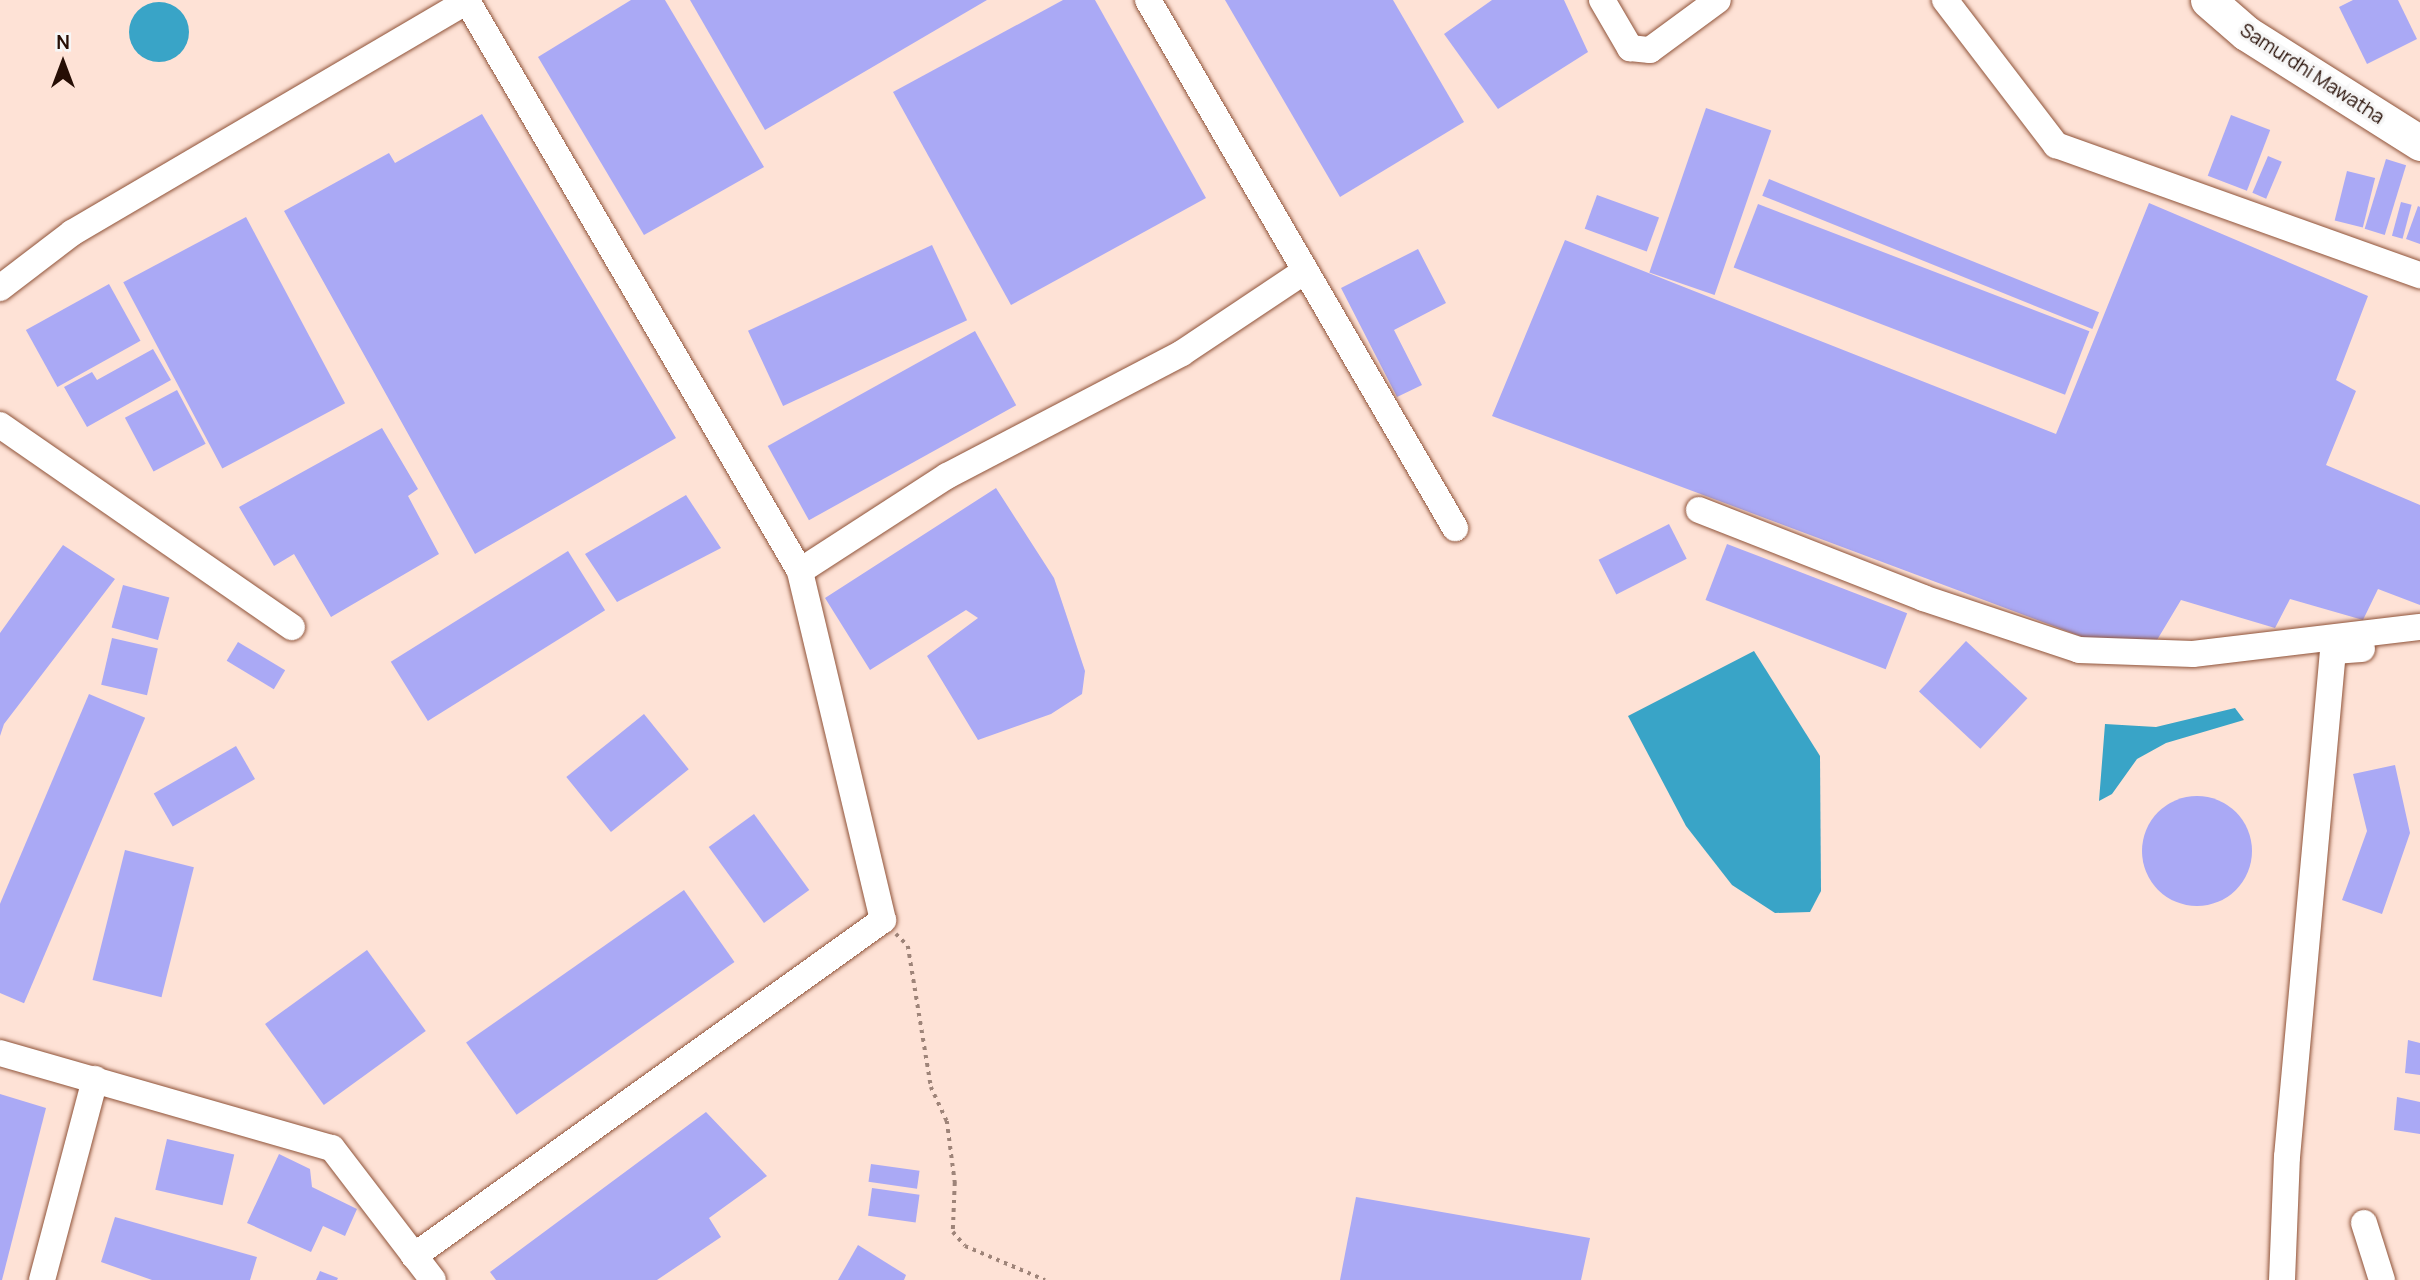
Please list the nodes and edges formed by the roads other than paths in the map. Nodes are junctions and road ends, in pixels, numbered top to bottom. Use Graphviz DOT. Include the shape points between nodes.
graph roads {
  1 [pos="468,0"];
  2 [pos="1148,0"];
  3 [pos="1602,0"];
  4 [pos="1717,0"];
  5 [pos="1945,0"];
  6 [pos="2208,0"];
  7 [pos="2420,143"];
  8 [pos="1305,271"];
  9 [pos="2420,275"];
  10 [pos="0,288"];
  11 [pos="0,425"];
  12 [pos="1699,510"];
  13 [pos="1455,528"];
  14 [pos="800,571"];
  15 [pos="292,627"];
  16 [pos="2420,627"];
  17 [pos="2420,644"];
  18 [pos="0,1053"];
  19 [pos="95,1079"];
  20 [pos="2364,1223"];
  21 [pos="414,1256"];
  22 [pos="42,1280"];
  23 [pos="433,1280"];
  24 [pos="2282,1280"];
  25 [pos="2382,1280"];
  1 -- 10 [label="street" via="72,233"];
  1 -- 14 [label="street"];
  2 -- 8 [label="street"];
  3 -- 4 [label="street" via="1630,48 1650,50"];
  5 -- 9 [label="street" via="2056,145"];
  6 -- 7 [label="main road, Samurdhi Mawatha" via="2246,33"];
  8 -- 13 [label="street"];
  8 -- 14 [label="street" via="1182,353 947,476"];
  11 -- 15 [label="street"];
  12 -- 16 [label="street" via="1923,598 2078,650 2193,654"];
  14 -- 21 [label="street" via="883,920"];
  17 -- 24 [label="street" via="2333,652 2287,1157"];
  18 -- 19 [label="street"];
  19 -- 21 [label="street" via="332,1148"];
  19 -- 22 [label="street"];
  20 -- 25 [label="street"];
  21 -- 23 [label="street"];
}
